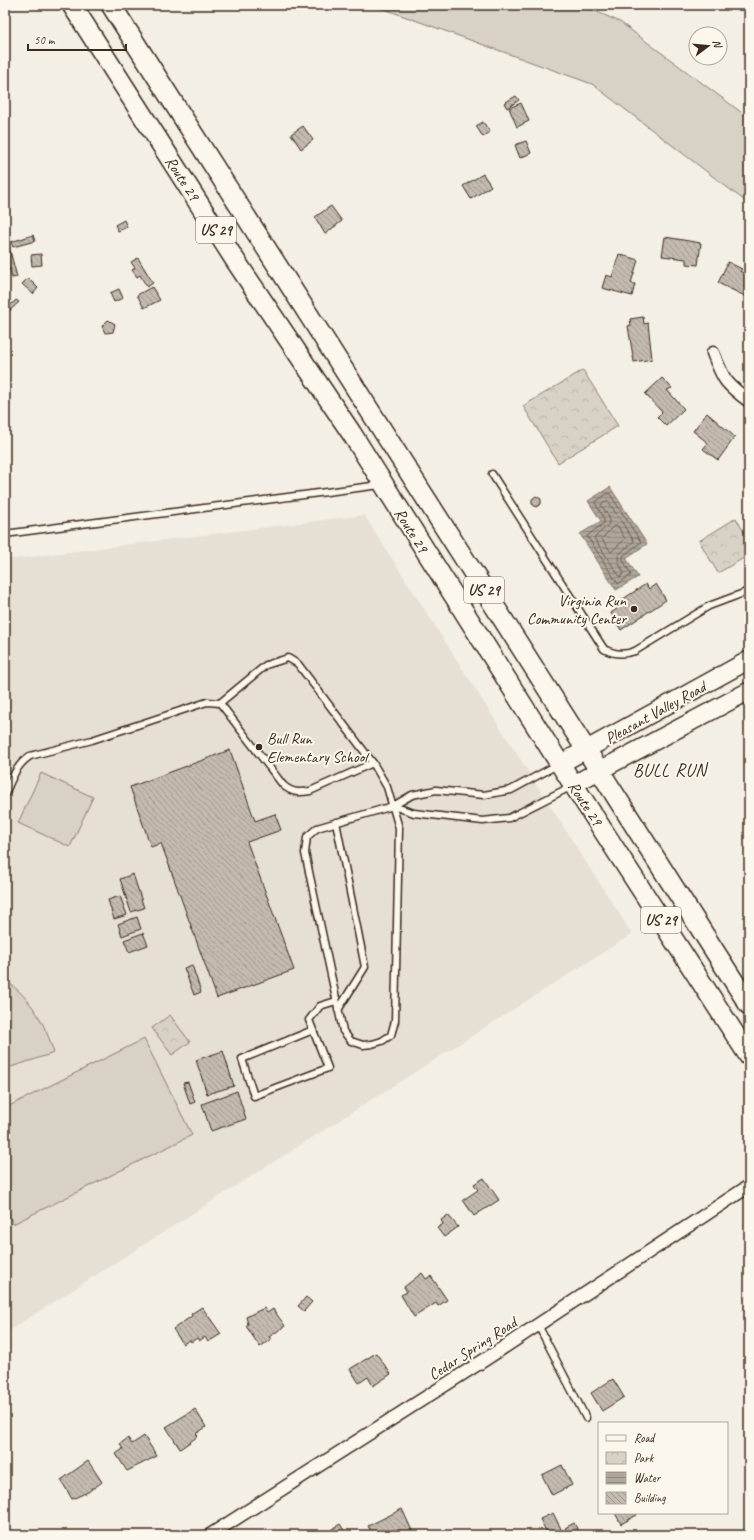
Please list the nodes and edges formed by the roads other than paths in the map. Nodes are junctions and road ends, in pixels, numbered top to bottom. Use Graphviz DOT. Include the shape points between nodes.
graph roads {
  1 [pos="66,5"];
  2 [pos="72,5"];
  3 [pos="111,5"];
  4 [pos="84,24"];
  5 [pos="713,353"];
  6 [pos="749,401"];
  7 [pos="492,474"];
  8 [pos="383,484"];
  9 [pos="5,534"];
  10 [pos="749,591"];
  11 [pos="749,660"];
  12 [pos="749,691"];
  13 [pos="220,703"];
  14 [pos="585,750"];
  15 [pos="373,763"];
  16 [pos="560,764"];
  17 [pos="599,772"];
  18 [pos="574,784"];
  19 [pos="5,794"];
  20 [pos="393,806"];
  21 [pos="336,822"];
  22 [pos="336,1001"];
  23 [pos="749,1005"];
  24 [pos="338,1010"];
  25 [pos="313,1030"];
  26 [pos="749,1056"];
  27 [pos="749,1186"];
  28 [pos="538,1325"];
  29 [pos="586,1418"];
  30 [pos="210,1535"];
  1 -- 4 [label="main road"];
  2 -- 4 [label="main road, Route 29 / US 29"];
  3 -- 14 [label="main road, Route 29 / US 29"];
  4 -- 8 [label="main road, Route 29 / US 29"];
  5 -- 6 [label="street" via="728,386"];
  7 -- 10 [label="lane" via="604,649 611,653 627,654 635,651 709,606"];
  8 -- 9 [label="lane"];
  8 -- 16 [label="main road, Route 29 / US 29"];
  11 -- 14 [label="main road, Pleasant Valley Road"];
  12 -- 17 [label="main road, Pleasant Valley Road"];
  13 -- 15 [label="lane" via="289,791 310,791"];
  13 -- 15 [label="lane" via="266,665 288,658 298,664"];
  13 -- 19 [label="lane" via="208,702 92,740 30,756 16,769"];
  14 -- 16 [label="main road, Pleasant Valley Road"];
  14 -- 17 [label="main road, Route 29 / US 29"];
  15 -- 20 [label="lane" via="387,787"];
  16 -- 18 [label="main road, Route 29 / US 29"];
  16 -- 20 [label="lane" via="511,790 484,795 436,790 412,795"];
  17 -- 18 [label="main road, Pleasant Valley Road"];
  17 -- 23 [label="main road, Route 29 / US 29"];
  18 -- 20 [label="lane" via="509,818 483,821 414,813"];
  18 -- 26 [label="main road, Route 29 / US 29"];
  20 -- 21 [label="lane"];
  20 -- 24 [label="lane" via="399,828 395,1021 391,1035 372,1044 363,1045 351,1041 342,1031"];
  21 -- 22 [label="lane" via="317,828 308,837 305,853"];
  21 -- 24 [label="lane" via="365,967"];
  22 -- 24 [label="lane"];
  22 -- 25 [label="lane" via="320,1006 309,1020"];
  25 -- 25 [label="lane" via="328,1068 254,1096 242,1059"];
  27 -- 28 [label="street, Cedar Spring Road"];
  28 -- 29 [label="lane"];
  28 -- 30 [label="street, Cedar Spring Road"];
}
